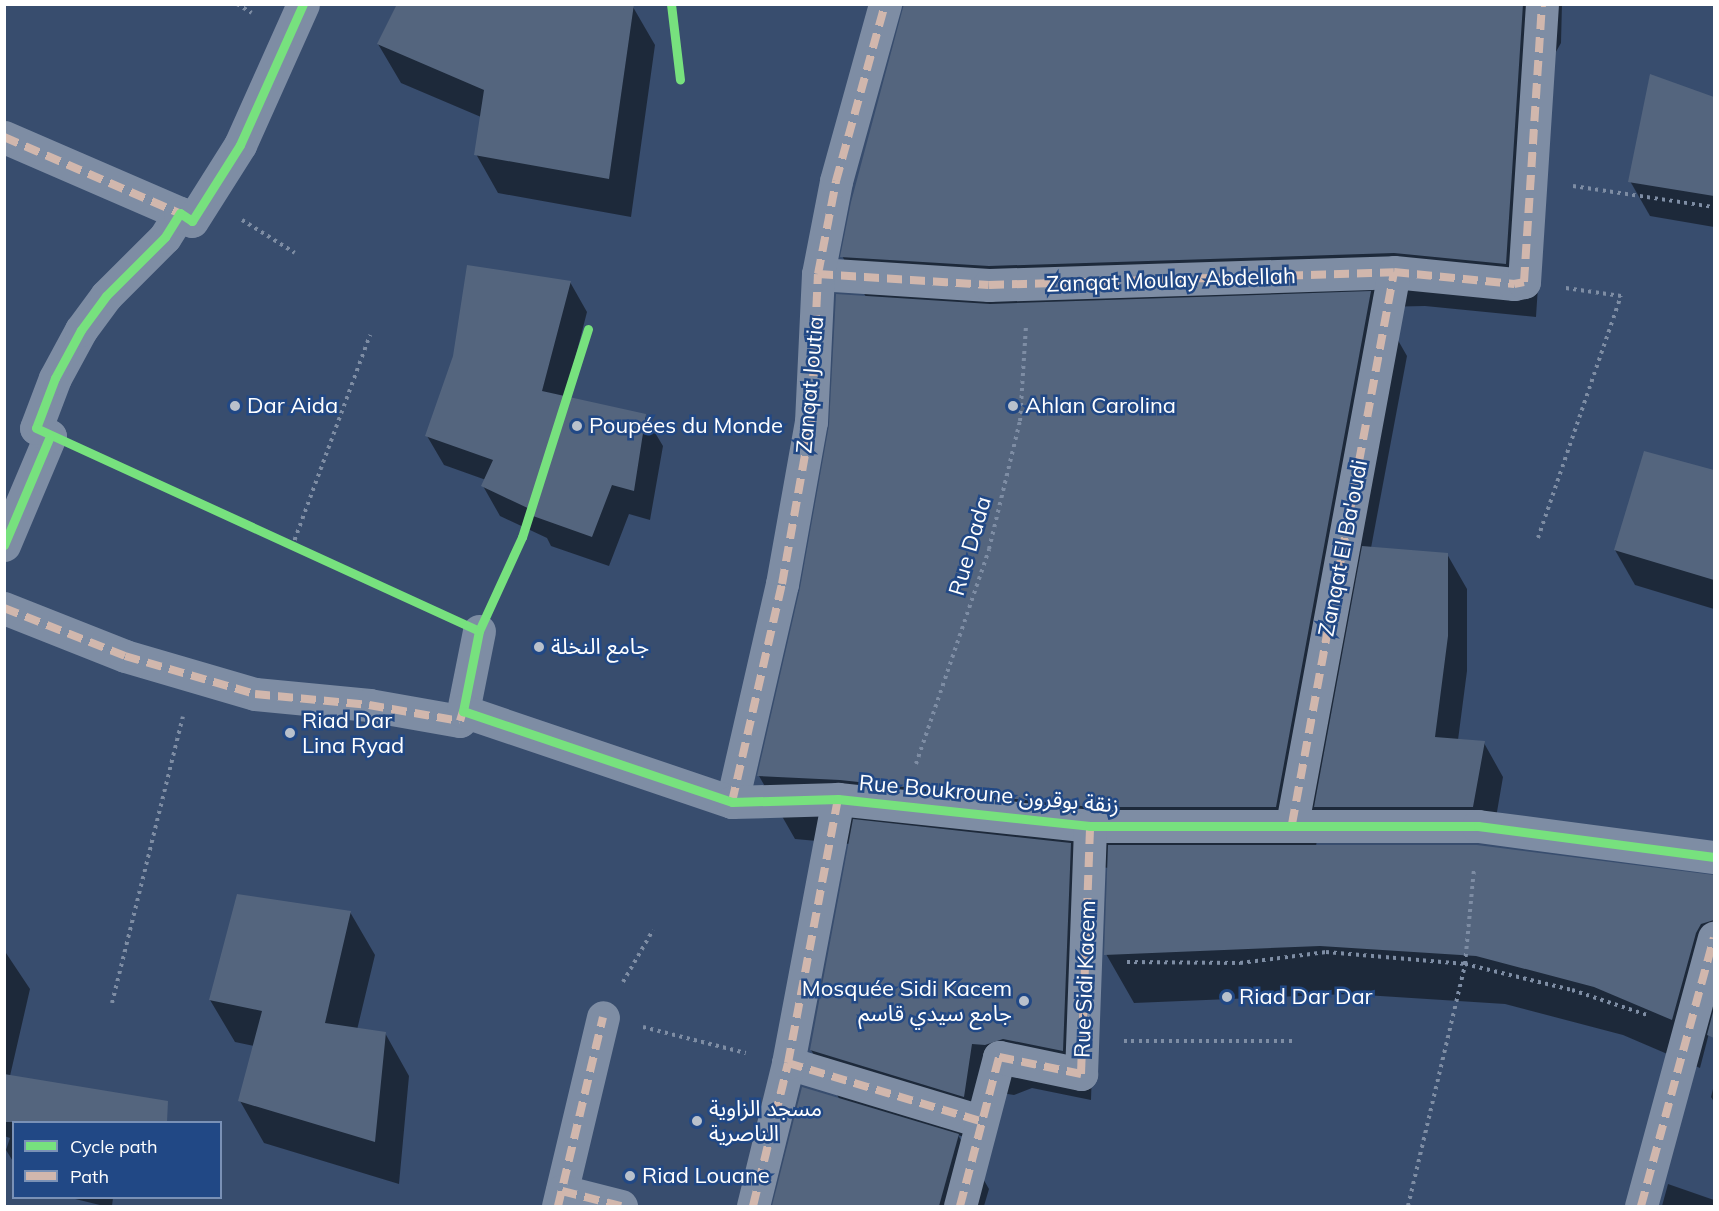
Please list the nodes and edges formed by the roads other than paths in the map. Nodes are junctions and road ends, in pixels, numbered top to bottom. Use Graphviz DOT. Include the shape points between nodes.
graph roads {
  1 [pos="303,4"];
  2 [pos="885,4"];
  3 [pos="1542,4"];
  4 [pos="4,137"];
  5 [pos="193,205"];
  6 [pos="1394,272"];
  7 [pos="818,274"];
  8 [pos="4,545"];
  9 [pos="4,608"];
  10 [pos="479,631"];
  11 [pos="463,711"];
  12 [pos="838,800"];
  13 [pos="732,802"];
  14 [pos="1292,824"];
  15 [pos="1090,826"];
  16 [pos="1714,857"];
  17 [pos="1714,938"];
  18 [pos="603,1017"];
  19 [pos="788,1063"];
  20 [pos="980,1122"];
  21 [pos="560,1199"];
  22 [pos="621,1206"];
  23 [pos="753,1206"];
  24 [pos="960,1206"];
  25 [pos="1641,1206"];
  1 -- 5 [label="street" via="240,145"];
  2 -- 7 [label="street, Zanqat Joutia" via="836,181"];
  3 -- 6 [label="street, Zanqat Moulay Abdellah" via="1524,282"];
  4 -- 5 [label="street"];
  5 -- 8 [label="street" via="106,296 81,330 55,378 36,428 50,435"];
  6 -- 7 [label="street, Zanqat Moulay Abdellah" via="1028,286"];
  6 -- 14 [label="street, Zanqat El Ba'oudi"];
  7 -- 13 [label="street, Zanqat Joutia" via="811,422 782,585"];
  9 -- 11 [label="street" via="70,637 255,694 369,705 460,721"];
  10 -- 11 [label="street"];
  11 -- 13 [label="street, Rue Boukroune زنقة بوقرون"];
  12 -- 13 [label="street, Rue Boukroune زنقة بوقرون"];
  12 -- 15 [label="street, Rue Boukroune زنقة بوقرون"];
  12 -- 19 [label="street"];
  14 -- 15 [label="street, Rue Boukroune زنقة بوقرون"];
  14 -- 16 [label="street, Rue Boukroune زنقة بوقرون" via="1478,826"];
  15 -- 20 [label="street, Rue Sidi Kacem" via="1081,1074 999,1057"];
  17 -- 25 [label="street" via="1691,1034"];
  18 -- 21 [label="street"];
  19 -- 20 [label="street"];
  19 -- 23 [label="street"];
  20 -- 24 [label="street, Rue Sidi Kacem"];
  21 -- 22 [label="street"];
}
